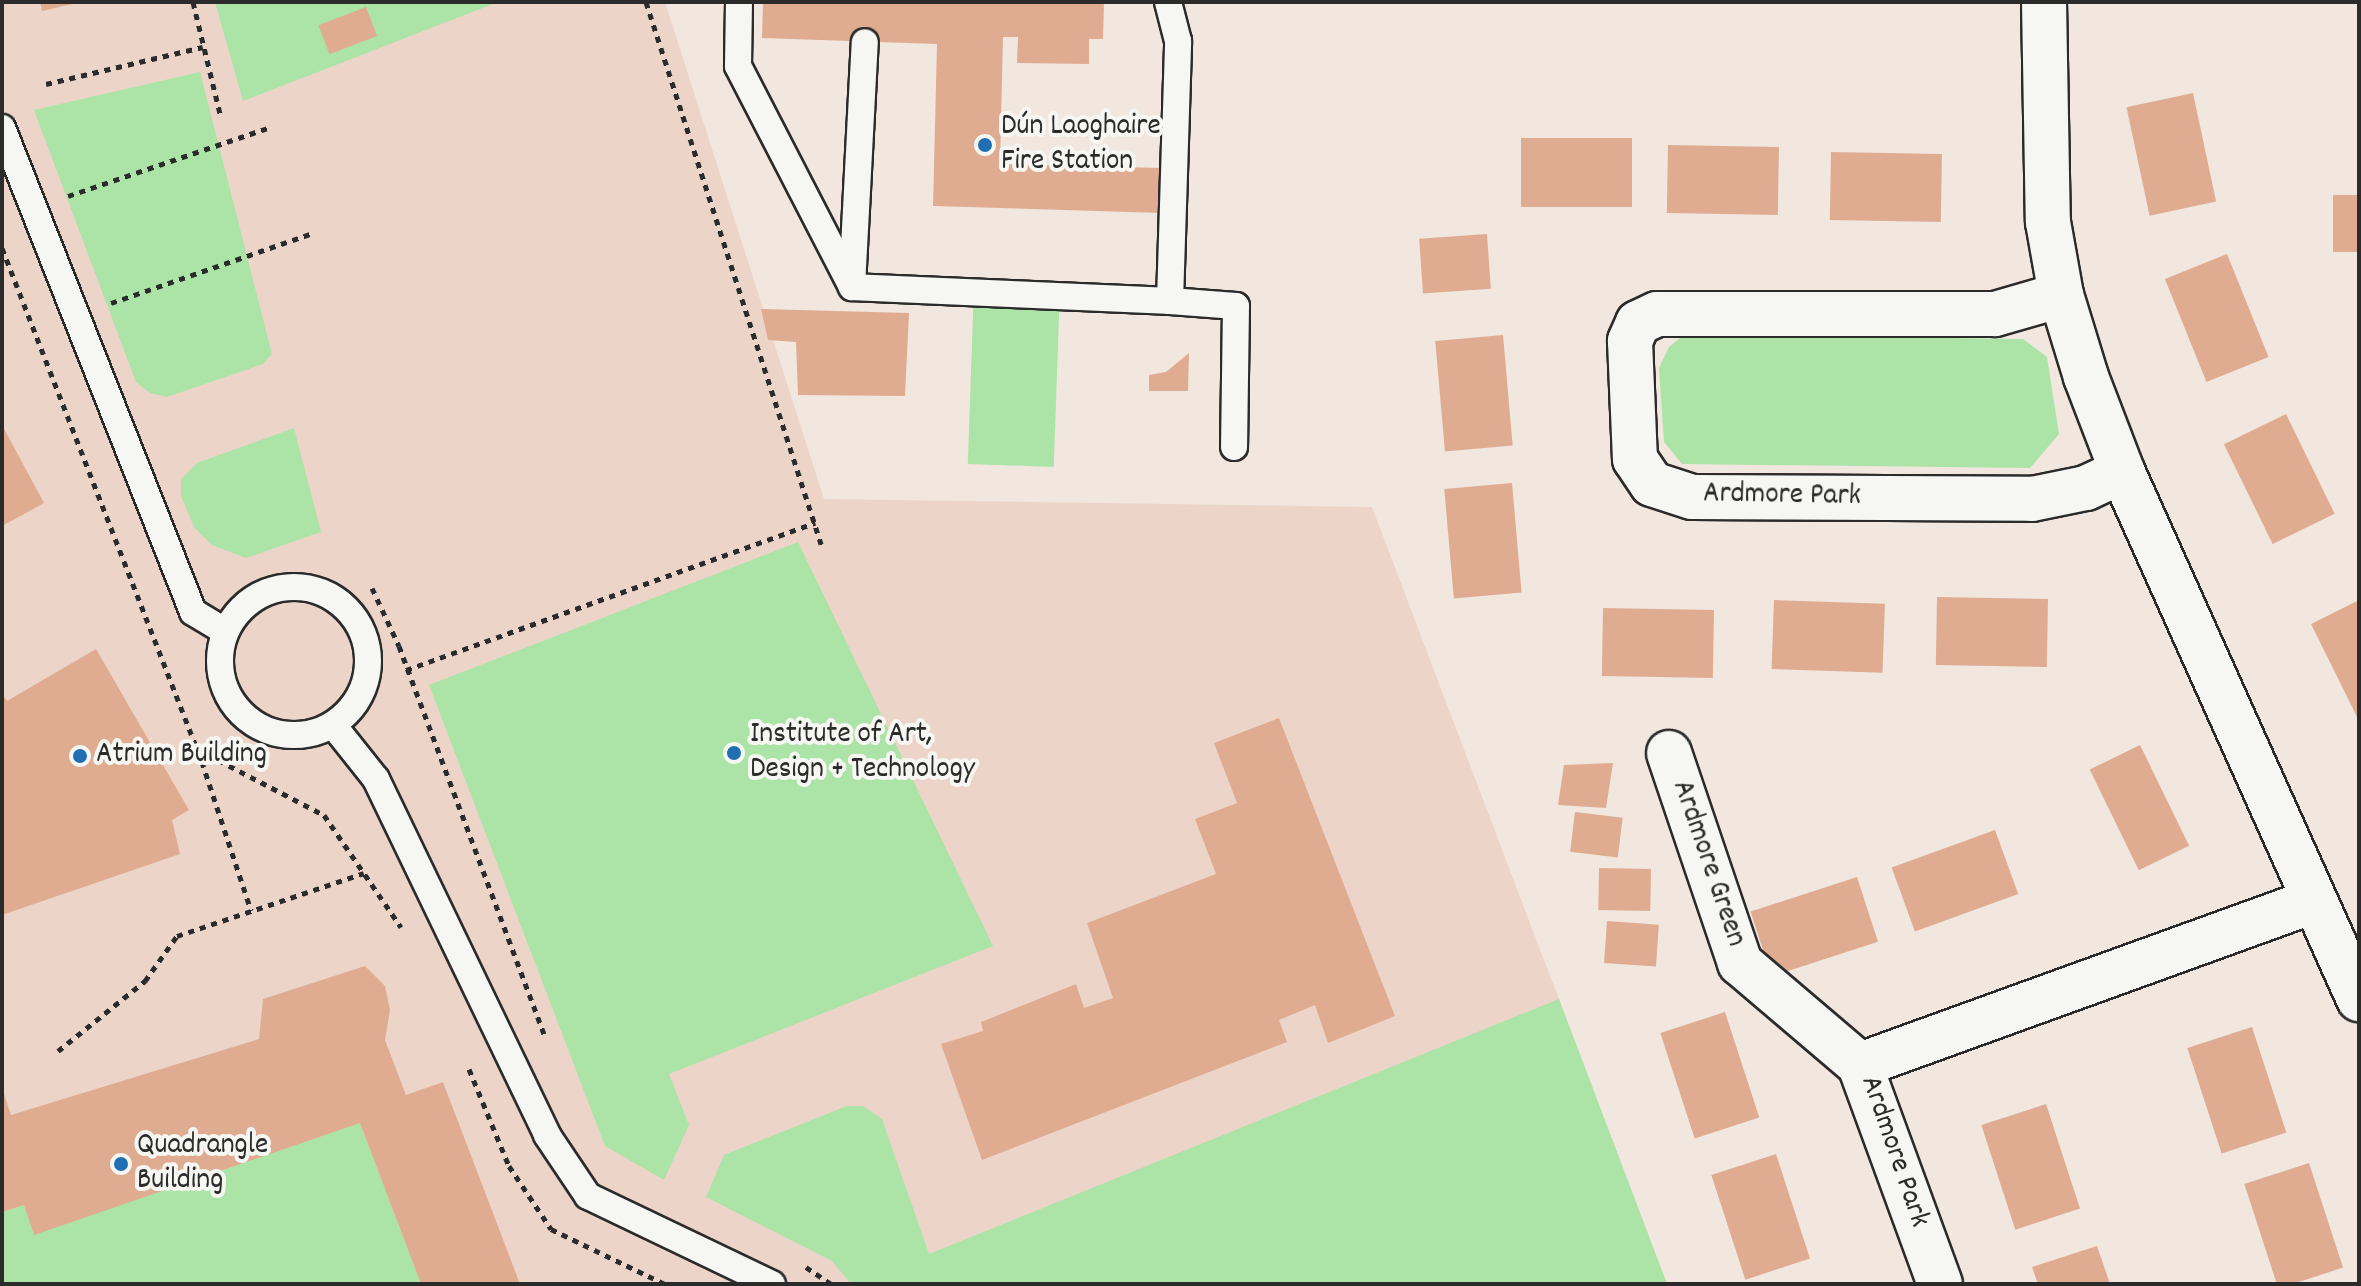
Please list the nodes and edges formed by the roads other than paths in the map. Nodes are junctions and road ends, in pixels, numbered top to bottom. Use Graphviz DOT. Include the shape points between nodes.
graph roads {
  1 [pos="739,2"];
  2 [pos="1168,2"];
  3 [pos="2044,2"];
  4 [pos="865,42"];
  5 [pos="2,128"];
  6 [pos="852,287"];
  7 [pos="2061,295"];
  8 [pos="1170,301"];
  9 [pos="1234,447"];
  10 [pos="2122,471"];
  11 [pos="225,631"];
  12 [pos="333,725"];
  13 [pos="1669,753"];
  14 [pos="2312,901"];
  15 [pos="2359,999"];
  16 [pos="1860,1065"];
  17 [pos="772,1284"];
  18 [pos="1940,1284"];
  1 -- 6 [label="lane" via="738,66"];
  2 -- 8 [label="lane" via="1178,41"];
  3 -- 7 [label="street" via="2048,222"];
  4 -- 6 [label="lane"];
  5 -- 11 [label="lane" via="193,612"];
  6 -- 8 [label="lane"];
  7 -- 10 [label="street"];
  7 -- 10 [label="street, Ardmore Park" via="1995,314 1657,314 1638,323 1630,341 1635,459 1652,484 1692,497 2032,499 2086,488"];
  8 -- 9 [label="lane" via="1236,306"];
  10 -- 14 [label="street"];
  11 -- 12 [label="lane" via="221,677 245,717 288,735 311,734"];
  11 -- 12 [label="lane" via="238,610 258,595 280,588 305,587 346,607 360,624 369,667 364,689"];
  12 -- 17 [label="lane" via="376,779 547,1135 588,1196"];
  13 -- 16 [label="street, Ardmore Green" via="1740,963"];
  14 -- 15 [label="street"];
  14 -- 16 [label="street, Ardmore Park"];
  16 -- 18 [label="street, Ardmore Park"];
}
